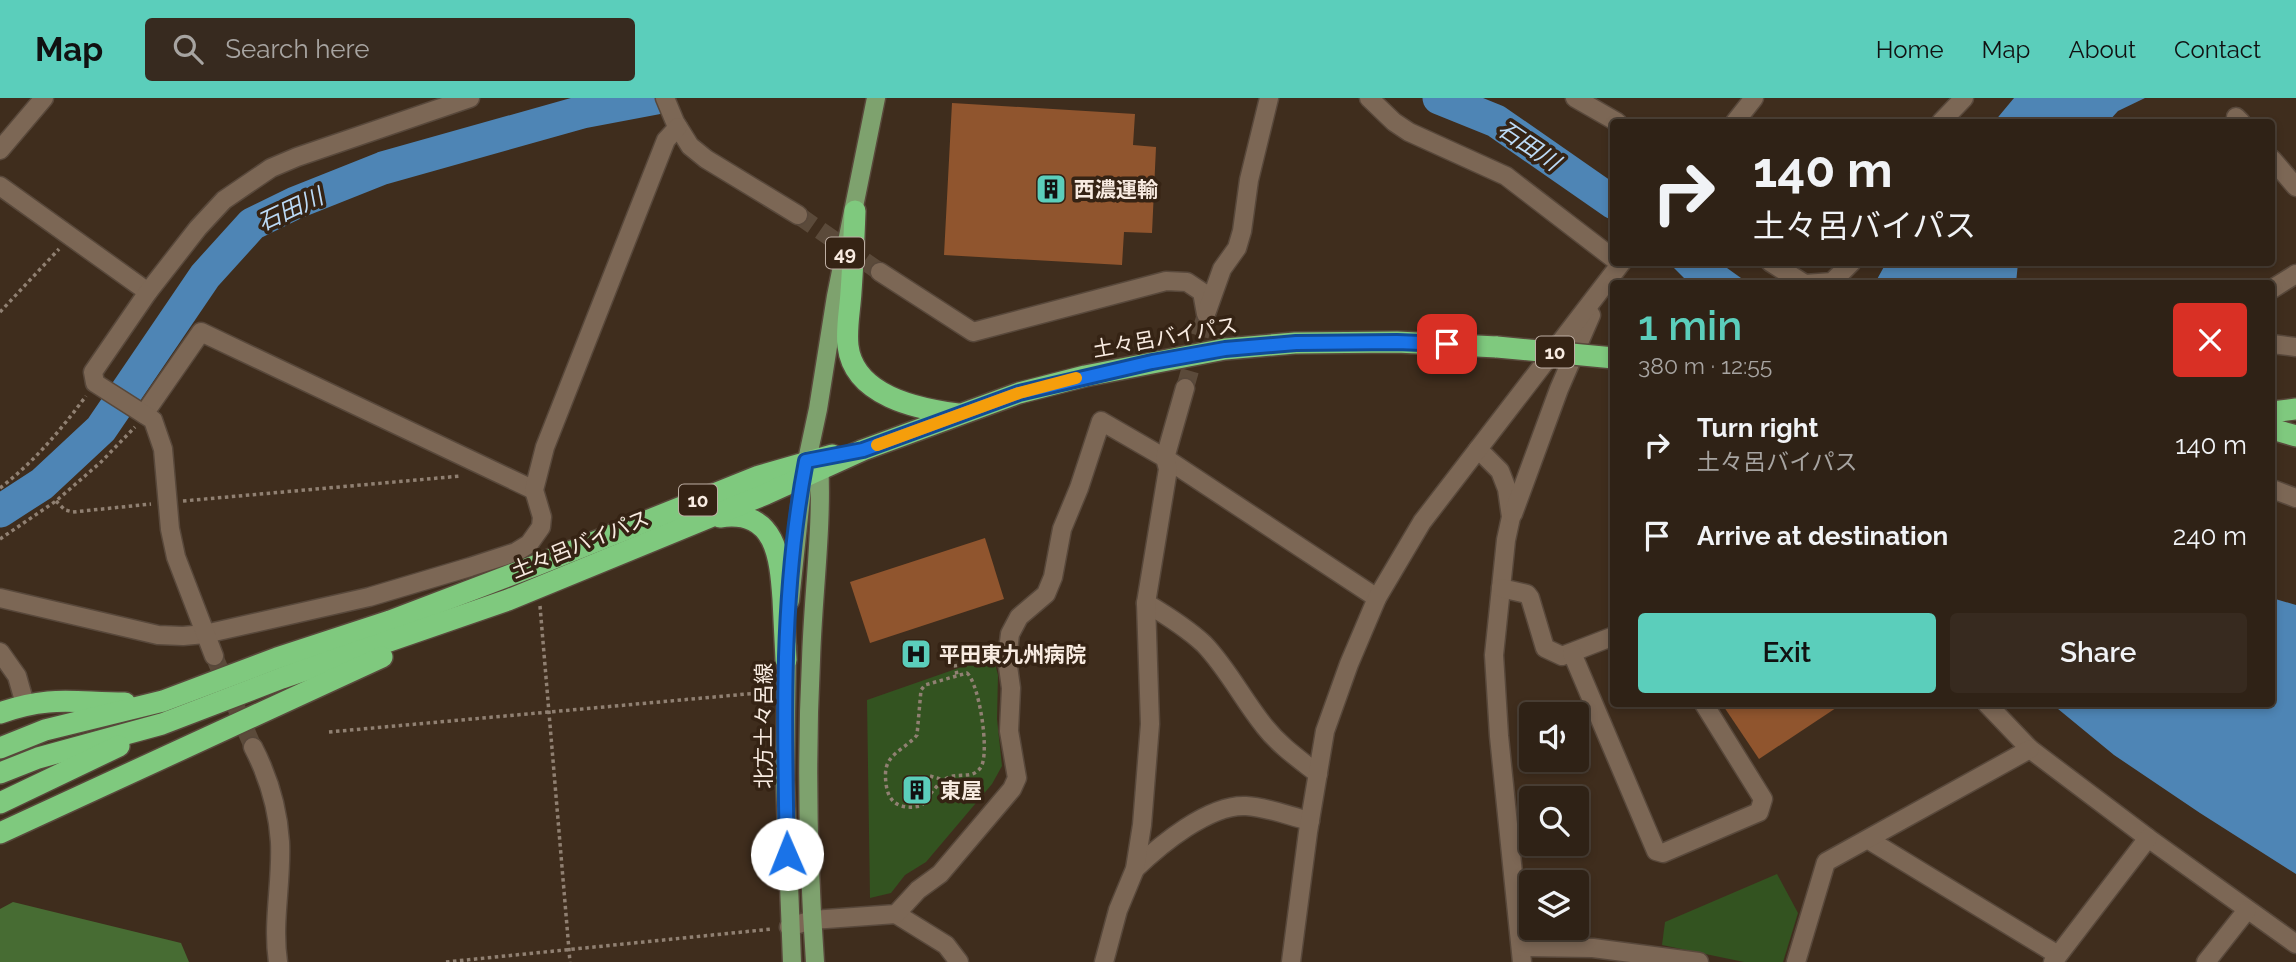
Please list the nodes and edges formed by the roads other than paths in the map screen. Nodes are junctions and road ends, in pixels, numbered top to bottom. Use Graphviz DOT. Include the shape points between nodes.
graph roads {
  1 [pos="44,98"];
  2 [pos="470,98"];
  3 [pos="665,98"];
  4 [pos="876,98"];
  5 [pos="1269,98"];
  6 [pos="1369,98"];
  7 [pos="1575,98"];
  8 [pos="1754,98"];
  9 [pos="1964,98"];
  10 [pos="1612,119"];
  11 [pos="1737,119"];
  12 [pos="1944,119"];
  13 [pos="677,125"];
  14 [pos="0,150"];
  15 [pos="2275,162"];
  16 [pos="0,186"];
  17 [pos="2296,187"];
  18 [pos="855,211"];
  19 [pos="798,215"];
  20 [pos="1610,255"];
  21 [pos="1617,266"];
  22 [pos="1776,266"];
  23 [pos="1848,266"];
  24 [pos="880,272"];
  25 [pos="2296,274"];
  26 [pos="1799,280"];
  27 [pos="1834,280"];
  28 [pos="2275,287"];
  29 [pos="148,292"];
  30 [pos="1601,293"];
  31 [pos="2275,344"];
  32 [pos="2296,347"];
  33 [pos="1610,358"];
  34 [pos="1185,388"];
  35 [pos="2296,409"];
  36 [pos="142,412"];
  37 [pos="2275,412"];
  38 [pos="958,414"];
  39 [pos="2275,421"];
  40 [pos="2296,423"];
  41 [pos="2275,430"];
  42 [pos="2296,436"];
  43 [pos="1478,449"];
  44 [pos="1165,458"];
  45 [pos="812,467"];
  46 [pos="534,490"];
  47 [pos="2275,490"];
  48 [pos="2296,498"];
  49 [pos="1511,517"];
  50 [pos="709,519"];
  51 [pos="1501,588"];
  52 [pos="0,598"];
  53 [pos="1377,598"];
  54 [pos="508,600"];
  55 [pos="1146,603"];
  56 [pos="205,634"];
  57 [pos="1610,638"];
  58 [pos="0,652"];
  59 [pos="1572,653"];
  60 [pos="214,656"];
  61 [pos="786,660"];
  62 [pos="163,701"];
  63 [pos="25,704"];
  64 [pos="1706,707"];
  65 [pos="1990,707"];
  66 [pos="0,713"];
  67 [pos="162,724"];
  68 [pos="253,747"];
  69 [pos="0,748"];
  70 [pos="2030,749"];
  71 [pos="0,773"];
  72 [pos="1318,774"];
  73 [pos="0,803"];
  74 [pos="1310,821"];
  75 [pos="0,833"];
  76 [pos="2148,838"];
  77 [pos="1869,840"];
  78 [pos="1135,869"];
  79 [pos="2247,911"];
  80 [pos="896,914"];
  81 [pos="812,920"];
  82 [pos="789,927"];
  83 [pos="2296,944"];
  84 [pos="1522,955"];
  85 [pos="2055,959"];
  86 [pos="278,962"];
  87 [pos="792,962"];
  88 [pos="815,962"];
  89 [pos="959,962"];
  90 [pos="1104,962"];
  91 [pos="1291,962"];
  92 [pos="1699,962"];
  93 [pos="1796,962"];
  94 [pos="2206,962"];
  1 -- 14 [label="street"];
  2 -- 29 [label="street" via="271,168 224,200"];
  3 -- 13 [label="street"];
  4 -- 18 [label="main road, 北方土々呂線 / 49"];
  5 -- 24 [label="street" via="1242,231 1206,314 1202,292 1186,282 1166,281 973,332"];
  6 -- 20 [label="street" via="1409,132 1506,176"];
  7 -- 10 [label="street"];
  8 -- 11 [label="street"];
  9 -- 12 [label="street"];
  13 -- 19 [label="street" via="690,146 706,159"];
  13 -- 46 [label="street" via="666,140 545,447"];
  15 -- 17 [label="street"];
  16 -- 29 [label="street"];
  18 -- 38 [label="highway" via="848,330 851,360 869,384 886,394"];
  18 -- 45 [label="main road, 北方土々呂線 / 49" via="836,296"];
  21 -- 30 [label="street"];
  22 -- 26 [label="street"];
  23 -- 27 [label="street"];
  25 -- 28 [label="street"];
  29 -- 36 [label="street" via="93,372 97,385"];
  30 -- 43 [label="street"];
  30 -- 49 [label="street"];
  31 -- 32 [label="street"];
  33 -- 38 [label="highway, 土々呂バイパス / 10, bridge" via="1497,346 1371,342 1225,349 1085,376"];
  34 -- 44 [label="street"];
  35 -- 37 [label="highway"];
  36 -- 46 [label="street" via="201,332"];
  36 -- 56 [label="street" via="153,420 163,449 176,557"];
  38 -- 45 [label="highway, 土々呂バイパス / 10"];
  39 -- 40 [label="highway"];
  41 -- 42 [label="highway"];
  43 -- 49 [label="street" via="1500,471"];
  43 -- 53 [label="street" via="1422,522"];
  44 -- 53 [label="street"];
  44 -- 55 [label="street" via="1168,469"];
  44 -- 80 [label="street" via="1101,421 1062,529 1046,594 1020,617 1010,634 1009,731 1017,778 940,874"];
  45 -- 50 [label="highway, 土々呂バイパス / 10"];
  45 -- 61 [label="main road, 北方土々呂線 / 49" via="797,517"];
  45 -- 62 [label="highway, 土々呂バイパス / 10" via="759,476 390,621"];
  45 -- 81 [label="main road, 北方土々呂線 / 49" via="820,520 810,660"];
  46 -- 56 [label="street" via="541,527 529,544 516,552 369,597"];
  47 -- 48 [label="street"];
  49 -- 51 [label="street"];
  50 -- 54 [label="highway, 土々呂バイパス / 10"];
  50 -- 61 [label="highway" via="742,517 754,521 772,538 781,565"];
  51 -- 59 [label="street" via="1530,598 1545,649 1562,656"];
  51 -- 84 [label="street" via="1494,655"];
  52 -- 56 [label="street" via="158,635"];
  53 -- 72 [label="street" via="1325,731"];
  54 -- 67 [label="highway"];
  54 -- 75 [label="highway"];
  55 -- 72 [label="street" via="1203,644 1265,727"];
  55 -- 78 [label="street" via="1150,724"];
  56 -- 60 [label="street"];
  57 -- 59 [label="street"];
  58 -- 63 [label="street" via="17,676"];
  59 -- 64 [label="street" via="1656,850 1663,853 1759,812 1763,799"];
  61 -- 82 [label="main road, 北方土々呂線 / 49"];
  62 -- 63 [label="highway"];
  62 -- 69 [label="highway" via="44,730"];
  63 -- 66 [label="highway"];
  65 -- 70 [label="street"];
  67 -- 71 [label="highway"];
  67 -- 73 [label="highway"];
  68 -- 86 [label="street" via="273,796 280,842"];
  70 -- 76 [label="street"];
  70 -- 77 [label="street"];
  72 -- 74 [label="street"];
  74 -- 78 [label="street" via="1245,806 1227,809 1179,831"];
  74 -- 91 [label="street"];
  76 -- 79 [label="street"];
  76 -- 85 [label="street"];
  77 -- 85 [label="street"];
  77 -- 93 [label="street" via="1826,862"];
  78 -- 90 [label="street"];
  79 -- 83 [label="street"];
  79 -- 94 [label="street"];
  80 -- 81 [label="street"];
  80 -- 89 [label="street" via="946,945"];
  81 -- 82 [label="street"];
  81 -- 88 [label="main road, 北方土々呂線 / 49"];
  82 -- 87 [label="main road, 北方土々呂線 / 49"];
  84 -- 92 [label="street" via="1593,948"];
}
